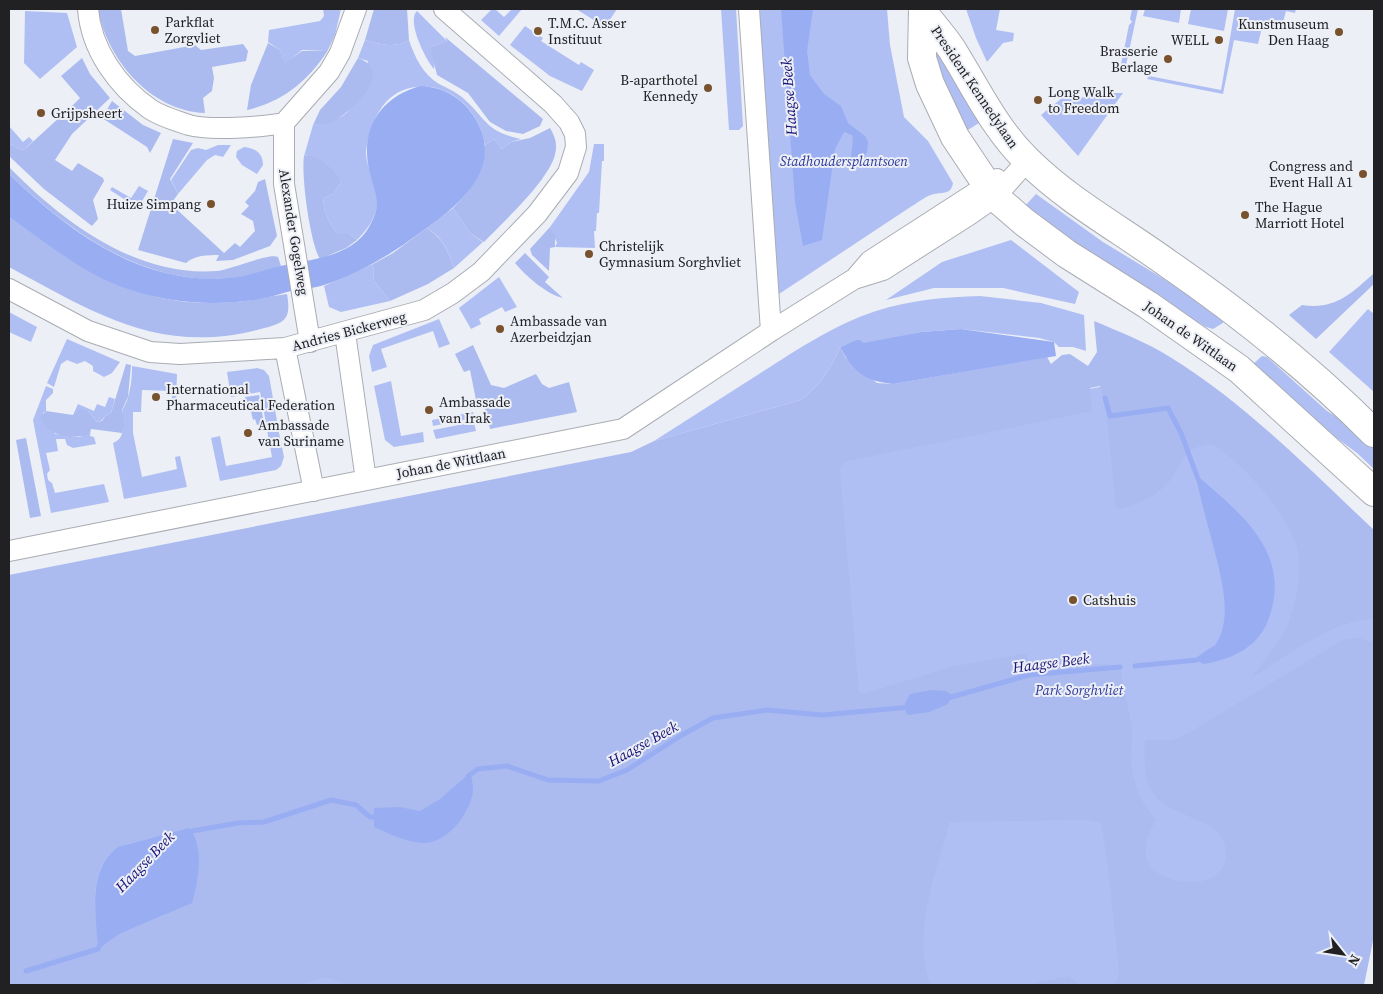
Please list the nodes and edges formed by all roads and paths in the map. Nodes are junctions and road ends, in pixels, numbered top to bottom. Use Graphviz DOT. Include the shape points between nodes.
graph roads {
  1 [pos="88,9"];
  2 [pos="356,9"];
  3 [pos="444,9"];
  4 [pos="749,9"];
  5 [pos="923,10"];
  6 [pos="284,123"];
  7 [pos="1027,161"];
  8 [pos="990,191"];
  9 [pos="9,289"];
  10 [pos="771,331"];
  11 [pos="345,333"];
  12 [pos="1273,341"];
  13 [pos="310,342"];
  14 [pos="285,348"];
  15 [pos="1239,369"];
  16 [pos="1374,433"];
  17 [pos="366,480"];
  18 [pos="314,491"];
  19 [pos="1374,492"];
  20 [pos="9,551"];
  1 -- 6 [label="street" via="95,45 116,77 151,109 191,125 225,127"];
  2 -- 6 [label="street" via="340,53 329,72"];
  3 -- 11 [label="street, Andries Bickerweg" via="553,104 569,122 575,134 573,160 568,174 548,201 481,272 424,310"];
  4 -- 10 [label="street"];
  5 -- 7 [label="main road, President Kennedylaan" via="950,47 1006,138"];
  5 -- 8 [label="main road, President Kennedylaan" via="922,58 930,84 955,137"];
  6 -- 13 [label="street, Alexander Gogelweg" via="284,184"];
  7 -- 8 [label="street, Johan de Wittlaan"];
  7 -- 12 [label="main road" via="1089,210 1167,262"];
  8 -- 10 [label="street, Johan de Wittlaan" via="883,270 854,279"];
  8 -- 15 [label="main road, Johan de Wittlaan" via="1067,254 1148,305"];
  9 -- 14 [label="street, Andries Bickerweg" via="88,331 150,352 180,354"];
  10 -- 17 [label="street, Johan de Wittlaan" via="623,429"];
  11 -- 13 [label="street, Andries Bickerweg"];
  11 -- 17 [label="street"];
  12 -- 15 [label="main road" via="1254,349"];
  12 -- 16 [label="main road"];
  13 -- 14 [label="street, Andries Bickerweg"];
  14 -- 18 [label="street"];
  15 -- 19 [label="main road, Johan de Wittlaan"];
  17 -- 18 [label="street, Johan de Wittlaan"];
  18 -- 20 [label="street, Johan de Wittlaan"];
}
